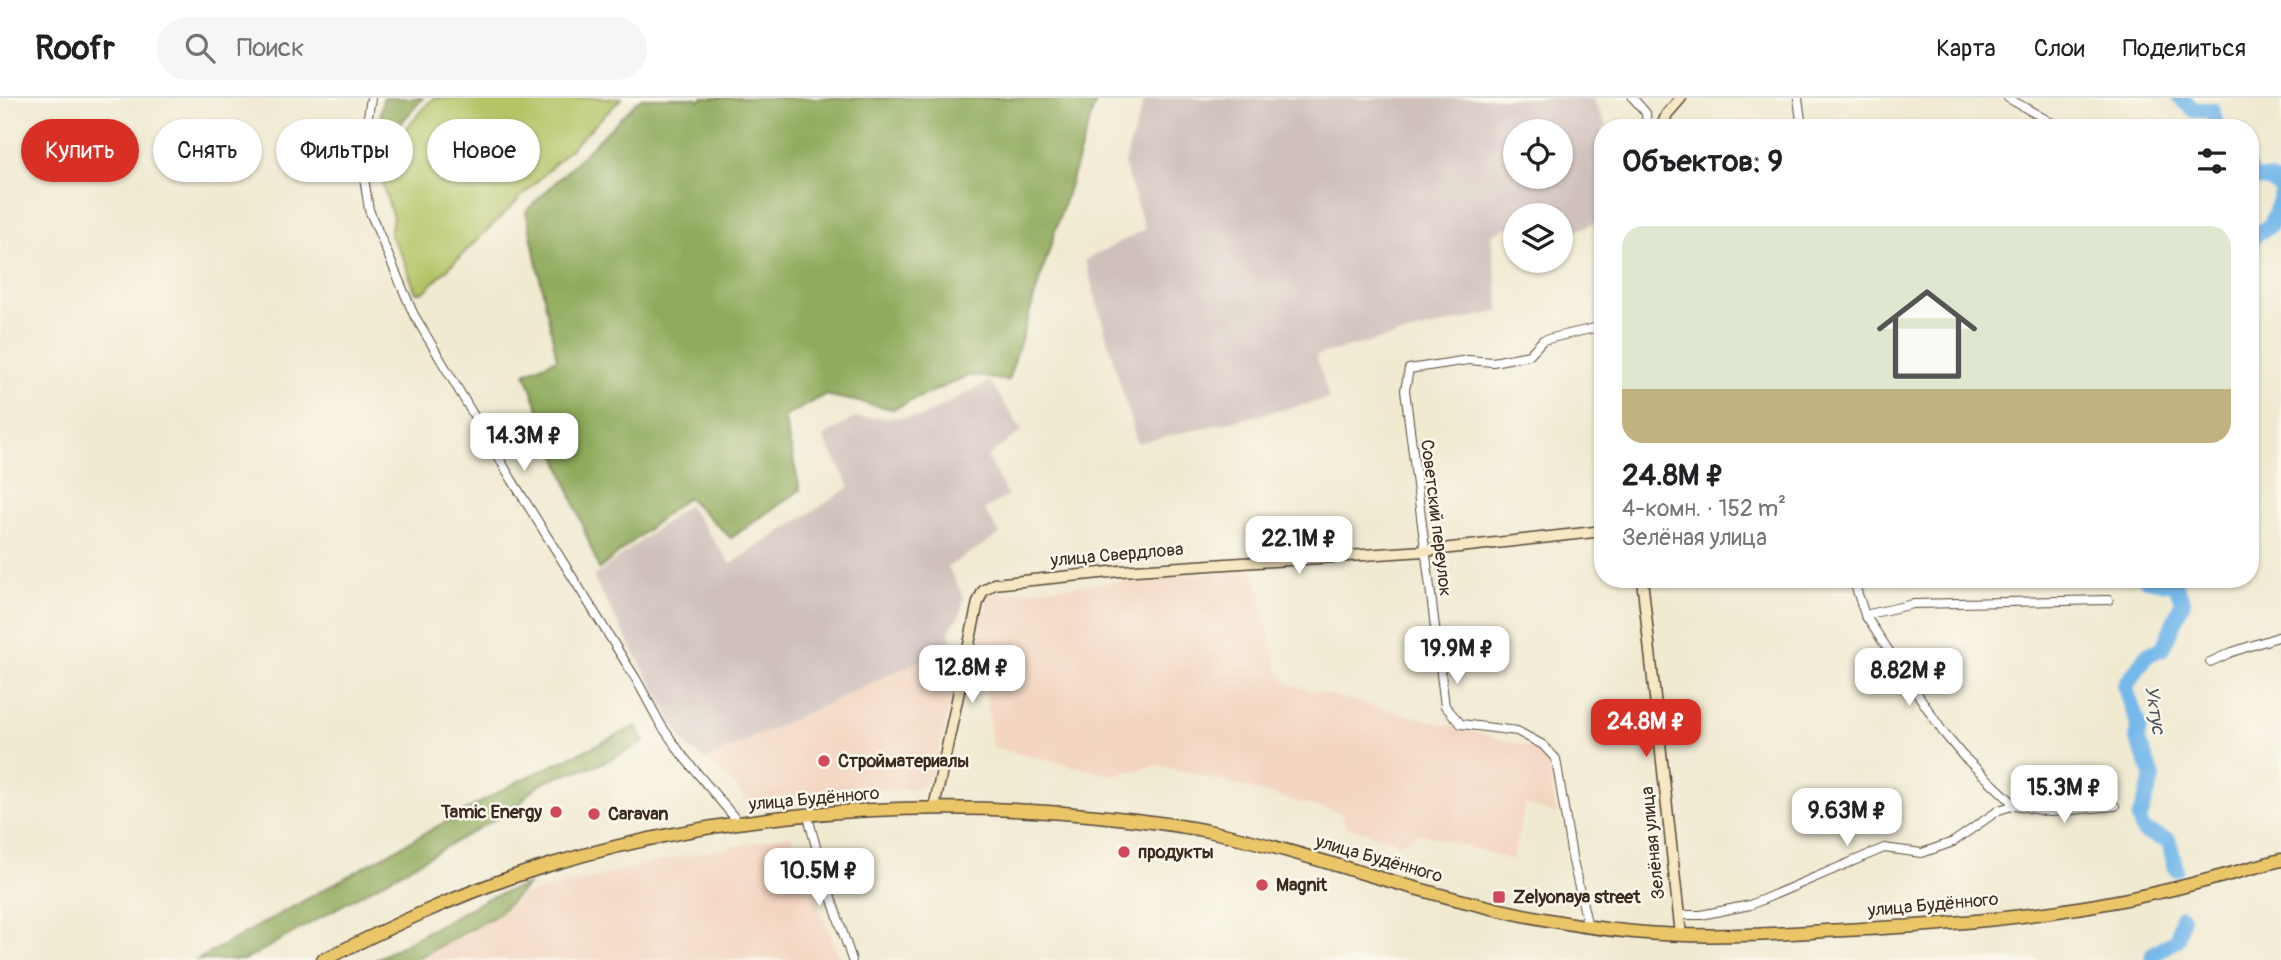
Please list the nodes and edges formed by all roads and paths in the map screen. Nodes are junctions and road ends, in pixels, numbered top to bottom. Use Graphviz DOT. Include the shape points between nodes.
graph roads {
  1 [pos="371,98"];
  2 [pos="1633,98"];
  3 [pos="1681,98"];
  4 [pos="1798,98"];
  5 [pos="2008,98"];
  6 [pos="1646,119"];
  7 [pos="1665,119"];
  8 [pos="1801,119"];
  9 [pos="2045,119"];
  10 [pos="1594,328"];
  11 [pos="1594,532"];
  12 [pos="1424,551"];
  13 [pos="1643,588"];
  14 [pos="1856,588"];
  15 [pos="2109,600"];
  16 [pos="1865,615"];
  17 [pos="2281,636"];
  18 [pos="2210,662"];
  19 [pos="2015,805"];
  20 [pos="2115,806"];
  21 [pos="934,808"];
  22 [pos="807,813"];
  23 [pos="739,823"];
  24 [pos="2281,860"];
  25 [pos="1678,915"];
  26 [pos="1588,927"];
  27 [pos="1681,935"];
  28 [pos="323,960"];
  29 [pos="852,960"];
  1 -- 23 [label="street" via="361,158 369,210 413,313 661,725"];
  2 -- 6 [label="street"];
  3 -- 7 [label="street"];
  4 -- 8 [label="street"];
  5 -- 9 [label="street"];
  10 -- 12 [label="street, Советский переулок" via="1543,340 1529,355 1409,369 1405,390"];
  11 -- 12 [label="street, улица Свердлова"];
  12 -- 21 [label="street, улица Свердлова" via="1120,571 988,587 978,602"];
  12 -- 26 [label="street, Советский переулок" via="1445,706 1461,724 1517,731 1543,745 1556,759"];
  13 -- 25 [label="street, Зелёная улица"];
  14 -- 16 [label="street"];
  15 -- 16 [label="street" via="1913,604"];
  16 -- 19 [label="street" via="1943,732"];
  17 -- 18 [label="street"];
  19 -- 20 [label="street" via="2050,812"];
  19 -- 25 [label="street" via="1952,842 1923,853 1884,848 1749,905"];
  21 -- 22 [label="main road, улица Будённого"];
  21 -- 26 [label="main road, улица Будённого" via="1002,808 1169,824 1278,847 1455,898"];
  22 -- 23 [label="main road, улица Будённого"];
  22 -- 29 [label="street"];
  23 -- 28 [label="main road, улица Будённого" via="554,863 472,892"];
  24 -- 27 [label="main road, улица Будённого" via="2152,894 2029,914 1881,928"];
  25 -- 27 [label="street, Зелёная улица"];
  26 -- 27 [label="main road, улица Будённого"];
}
